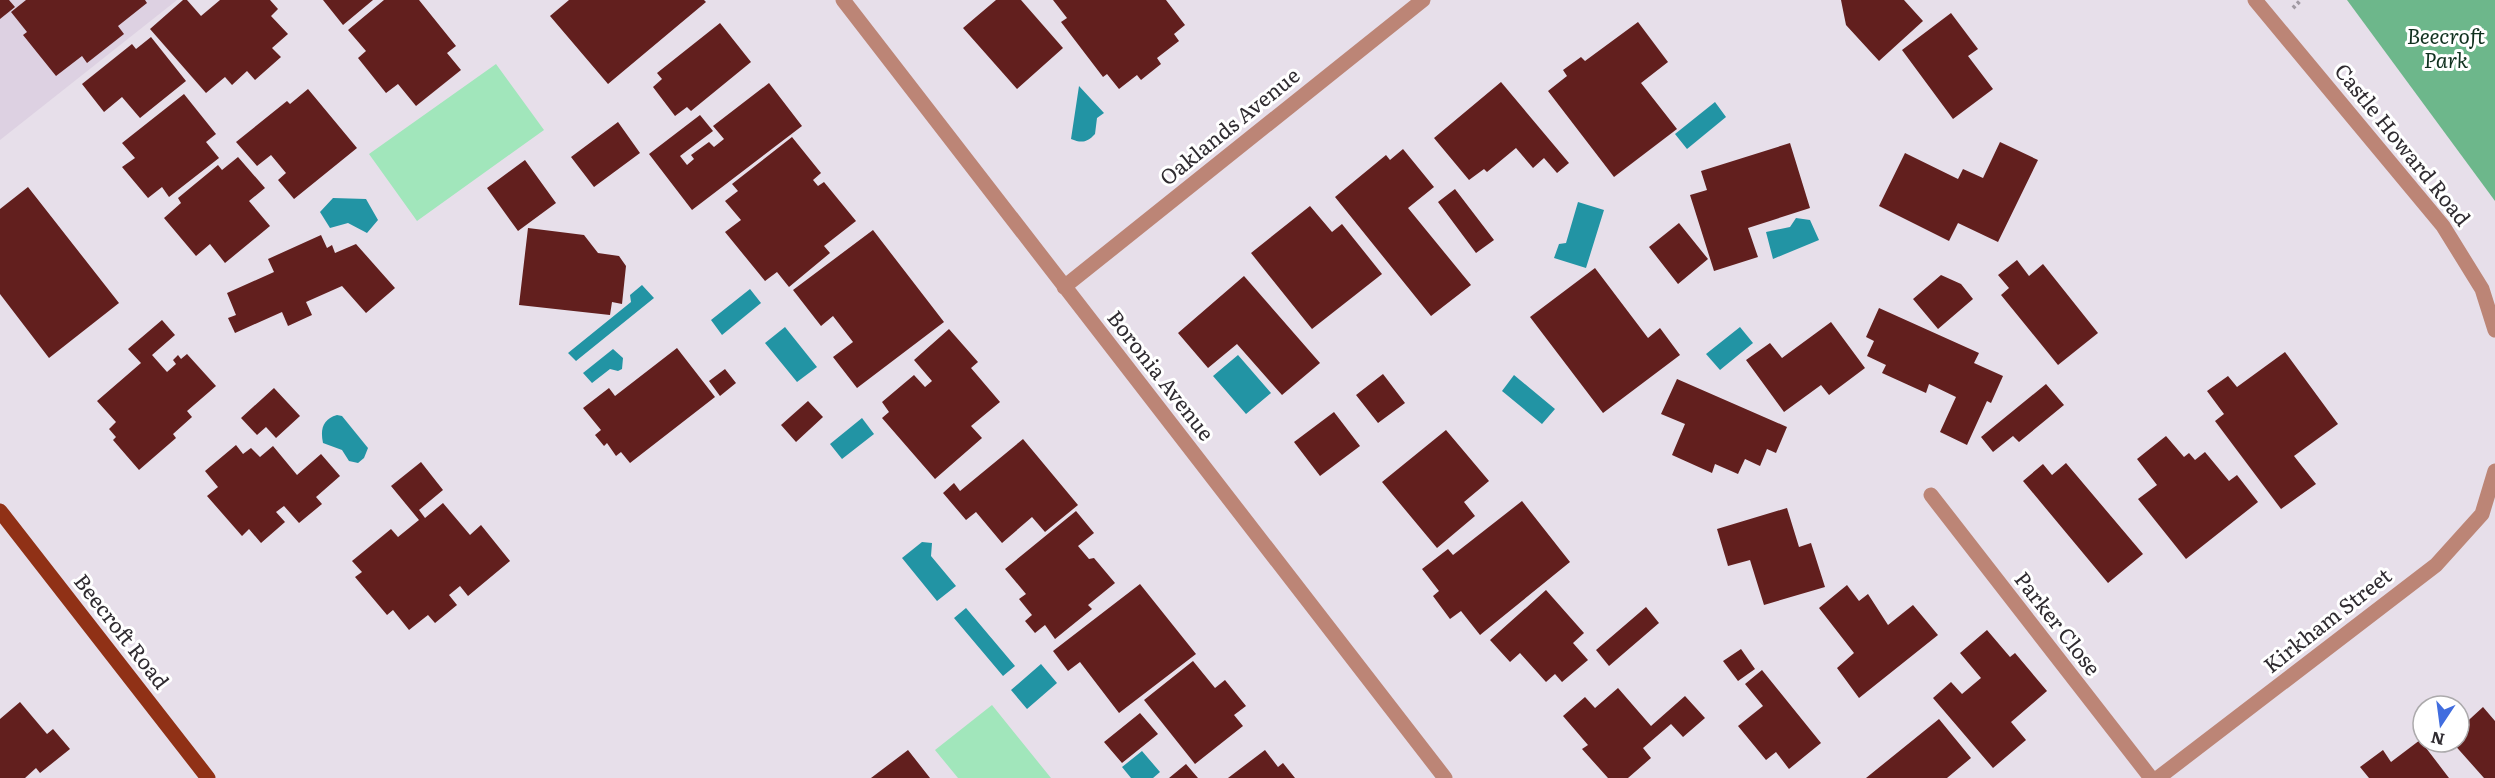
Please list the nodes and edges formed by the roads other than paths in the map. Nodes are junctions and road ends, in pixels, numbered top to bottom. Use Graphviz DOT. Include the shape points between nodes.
graph roads {
  1 [pos="843,0"];
  2 [pos="1423,0"];
  3 [pos="2255,0"];
  4 [pos="1064,287"];
  5 [pos="2495,330"];
  6 [pos="2495,473"];
  7 [pos="1931,495"];
  8 [pos="0,511"];
  9 [pos="208,778"];
  10 [pos="1445,778"];
  11 [pos="2151,778"];
  12 [pos="2158,778"];
  1 -- 4 [label="street, Boronia Avenue"];
  2 -- 4 [label="street, Oaklands Avenue"];
  3 -- 5 [label="street, Castle Howard Road" via="2443,226 2482,289"];
  4 -- 10 [label="street, Boronia Avenue"];
  6 -- 12 [label="street, Kirkham Street" via="2482,514 2436,565"];
  7 -- 11 [label="street, Parker Close"];
  8 -- 9 [label="main road, Beecroft Road"];
}
